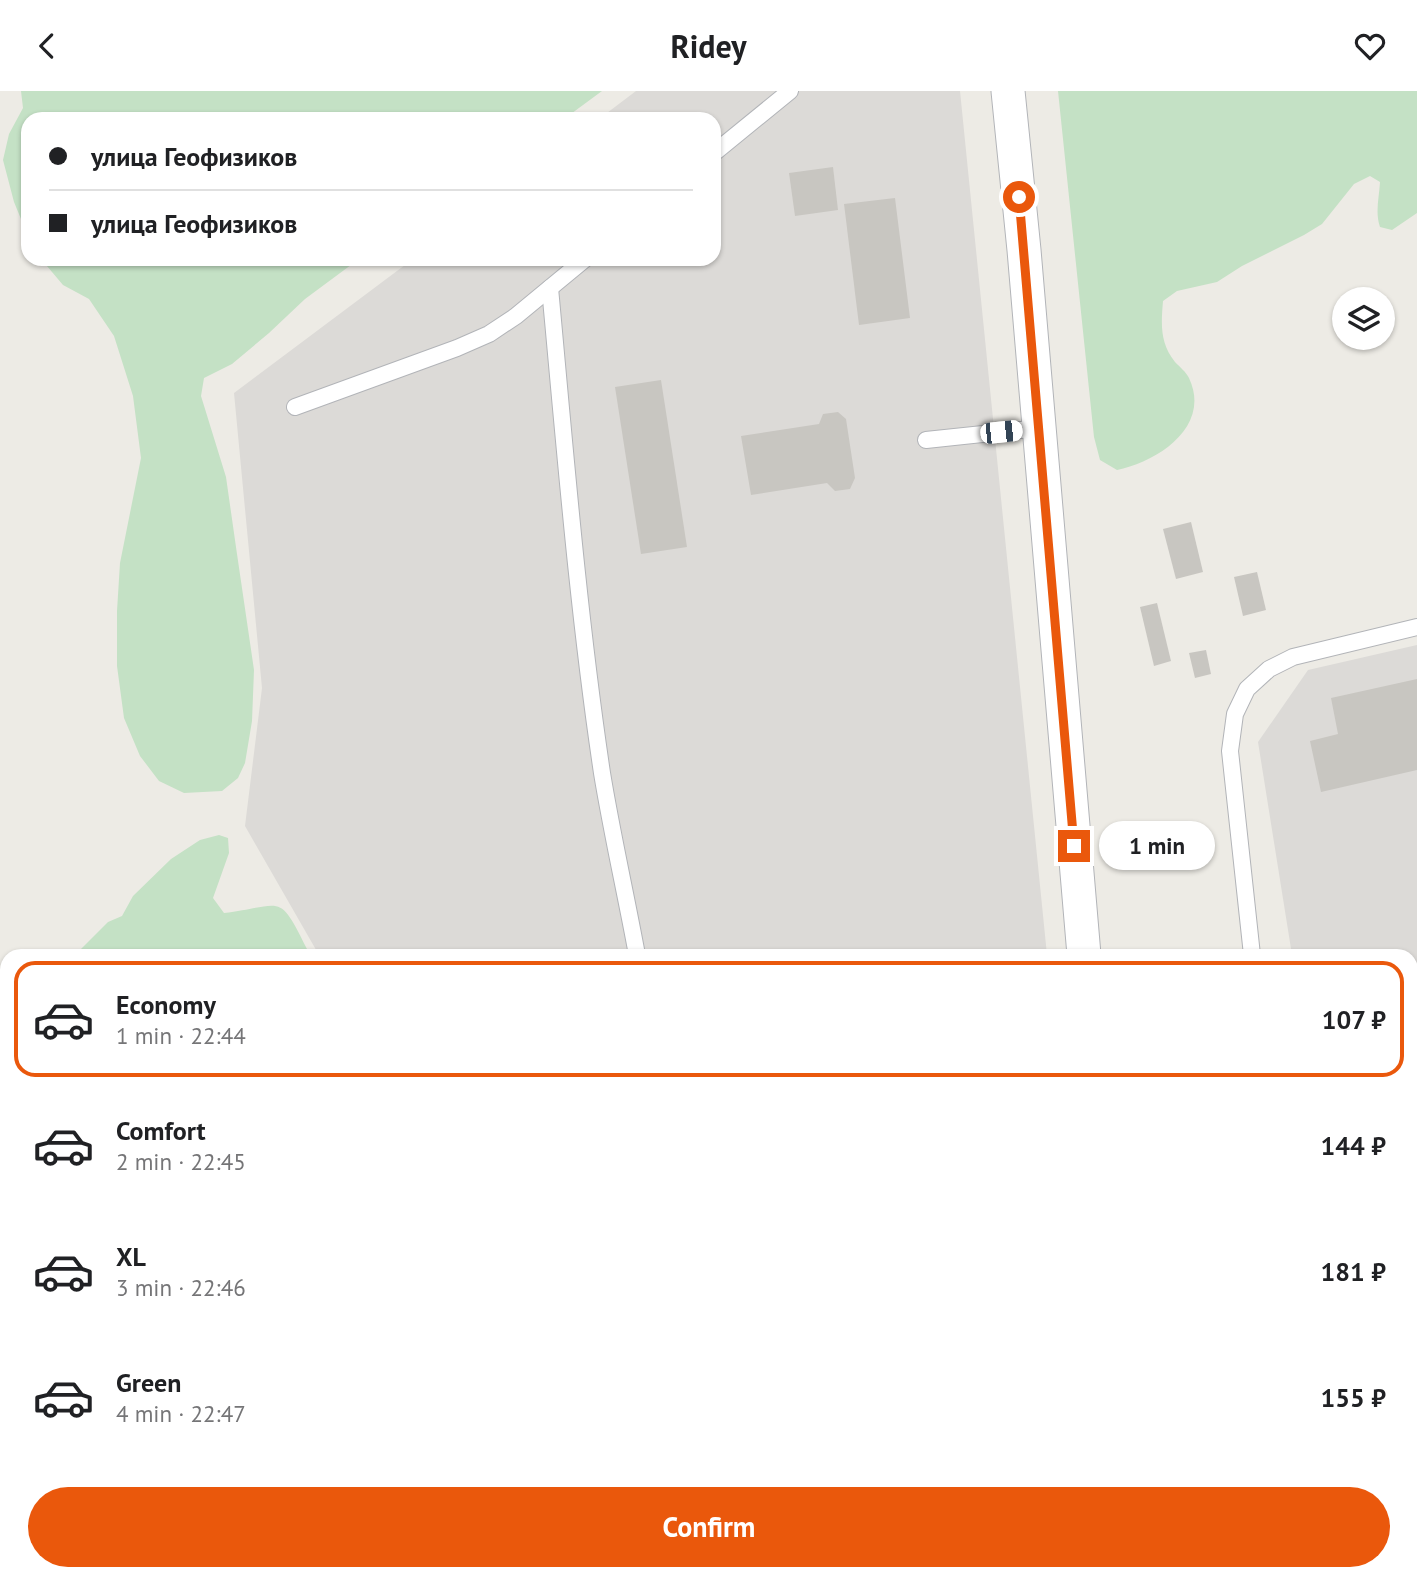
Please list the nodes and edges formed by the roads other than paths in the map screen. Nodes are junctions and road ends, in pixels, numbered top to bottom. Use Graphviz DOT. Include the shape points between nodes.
graph roads {
  1 [pos="790,91"];
  2 [pos="1008,91"];
  3 [pos="721,147"];
  4 [pos="577,266"];
  5 [pos="550,288"];
  6 [pos="295,407"];
  7 [pos="1040,428"];
  8 [pos="926,440"];
  9 [pos="1417,627"];
  10 [pos="636,949"];
  11 [pos="1083,949"];
  12 [pos="1251,949"];
  1 -- 3 [label="lane"];
  2 -- 7 [label="street"];
  4 -- 5 [label="lane"];
  5 -- 6 [label="lane" via="489,334"];
  5 -- 10 [label="lane" via="589,677"];
  7 -- 8 [label="lane"];
  7 -- 11 [label="street"];
  9 -- 12 [label="lane" via="1293,657 1269,669 1247,689 1235,713 1230,751"];
}
